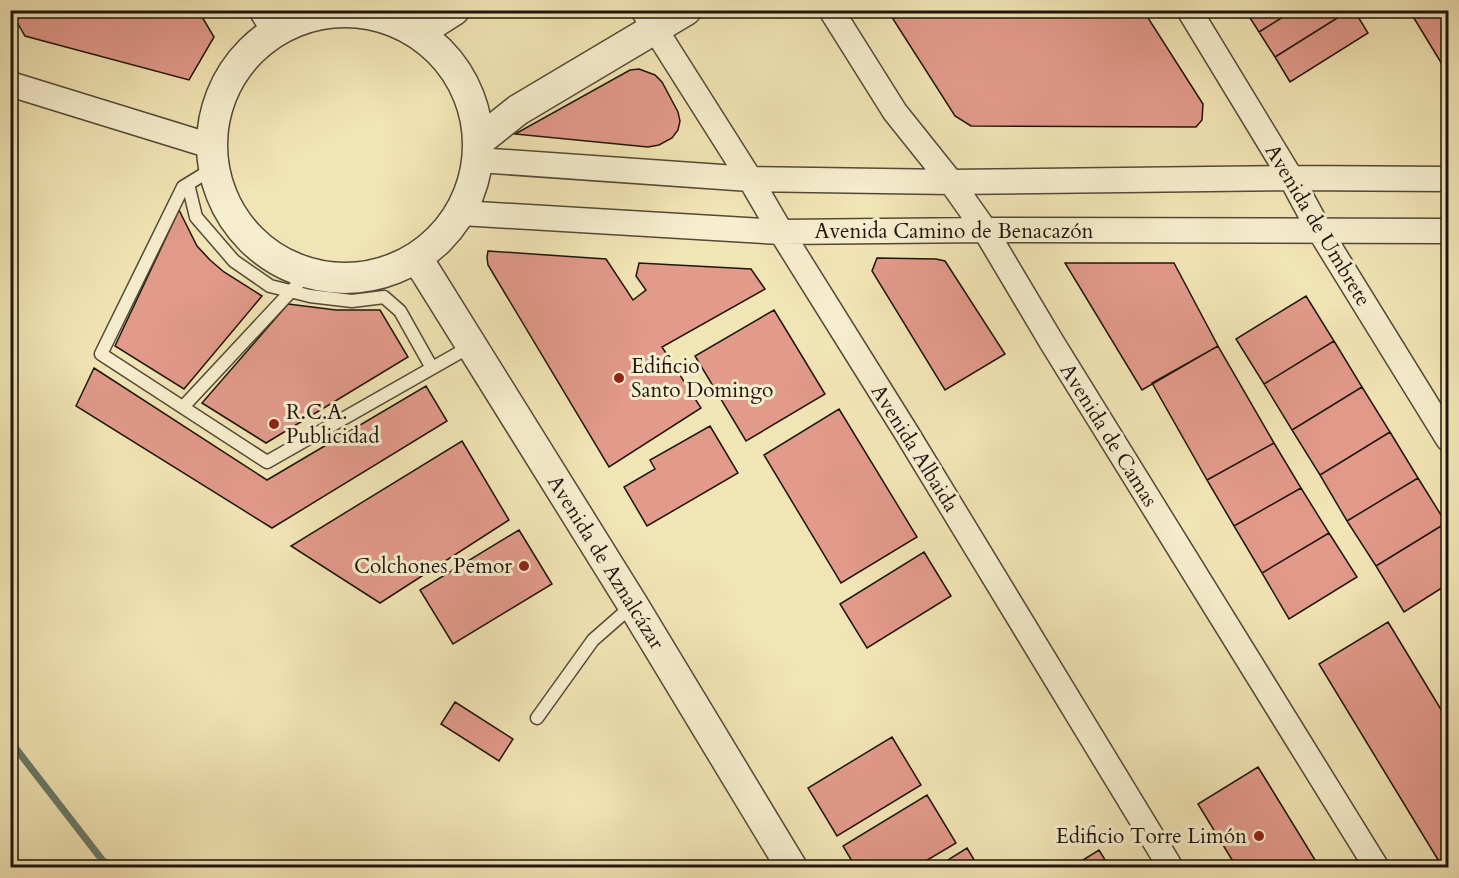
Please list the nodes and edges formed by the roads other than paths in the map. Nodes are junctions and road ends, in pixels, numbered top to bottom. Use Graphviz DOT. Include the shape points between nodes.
graph roads {
  1 [pos="454,10"];
  2 [pos="686,10"];
  3 [pos="831,10"];
  4 [pos="1189,10"];
  5 [pos="268,21"];
  6 [pos="648,21"];
  7 [pos="418,33"];
  8 [pos="10,84"];
  9 [pos="479,151"];
  10 [pos="213,157"];
  11 [pos="1291,178"];
  12 [pos="750,179"];
  13 [pos="1449,179"];
  14 [pos="951,182"];
  15 [pos="188,184"];
  16 [pos="461,213"];
  17 [pos="985,230"];
  18 [pos="1319,230"];
  19 [pos="1449,231"];
  20 [pos="781,232"];
  21 [pos="417,258"];
  22 [pos="299,282"];
  23 [pos="472,345"];
  24 [pos="432,368"];
  25 [pos="183,407"];
  26 [pos="1449,439"];
  27 [pos="633,605"];
  28 [pos="537,718"];
  29 [pos="792,867"];
  30 [pos="1171,867"];
  31 [pos="1377,867"];
  1 -- 7 [label="street"];
  2 -- 6 [label="street"];
  3 -- 14 [label="street, Avenida de Camas" via="895,112"];
  4 -- 11 [label="street, Avenida de Umbrete"];
  5 -- 7 [label="street" via="346,11 384,17"];
  5 -- 10 [label="street" via="227,81 215,112"];
  6 -- 9 [label="street" via="518,110"];
  6 -- 12 [label="street, Avenida Albaida"];
  7 -- 9 [label="street" via="450,62 471,99"];
  8 -- 10 [label="street"];
  9 -- 12 [label="street"];
  9 -- 16 [label="street" via="472,187"];
  10 -- 15 [label="lane"];
  10 -- 22 [label="street" via="218,187 236,223 264,252 300,271"];
  11 -- 13 [label="street"];
  11 -- 14 [label="street"];
  11 -- 18 [label="street, Avenida de Umbrete"];
  12 -- 14 [label="street"];
  12 -- 20 [label="street, Avenida Albaida"];
  14 -- 17 [label="street, Avenida de Camas"];
  15 -- 22 [label="lane" via="196,217 234,261 270,286"];
  15 -- 25 [label="lane" via="183,187 101,354"];
  16 -- 20 [label="street, Avenida Camino de Benacazón"];
  16 -- 21 [label="street" via="442,238"];
  17 -- 18 [label="street, Avenida Camino de Benacazón"];
  17 -- 20 [label="street, Avenida Camino de Benacazón"];
  17 -- 31 [label="street, Avenida de Camas"];
  18 -- 19 [label="street, Avenida Camino de Benacazón"];
  18 -- 26 [label="street, Avenida de Umbrete"];
  20 -- 30 [label="street, Avenida Albaida"];
  21 -- 22 [label="street" via="380,274"];
  21 -- 23 [label="street, Avenida de Aznalcázar"];
  22 -- 24 [label="lane" via="310,296 352,301 384,297 400,311"];
  22 -- 25 [label="lane"];
  23 -- 24 [label="lane"];
  23 -- 27 [label="street, Avenida de Aznalcázar"];
  24 -- 25 [label="lane" via="267,462"];
  27 -- 28 [label="lane" via="594,640"];
  27 -- 29 [label="street, Avenida de Aznalcázar"];
}
